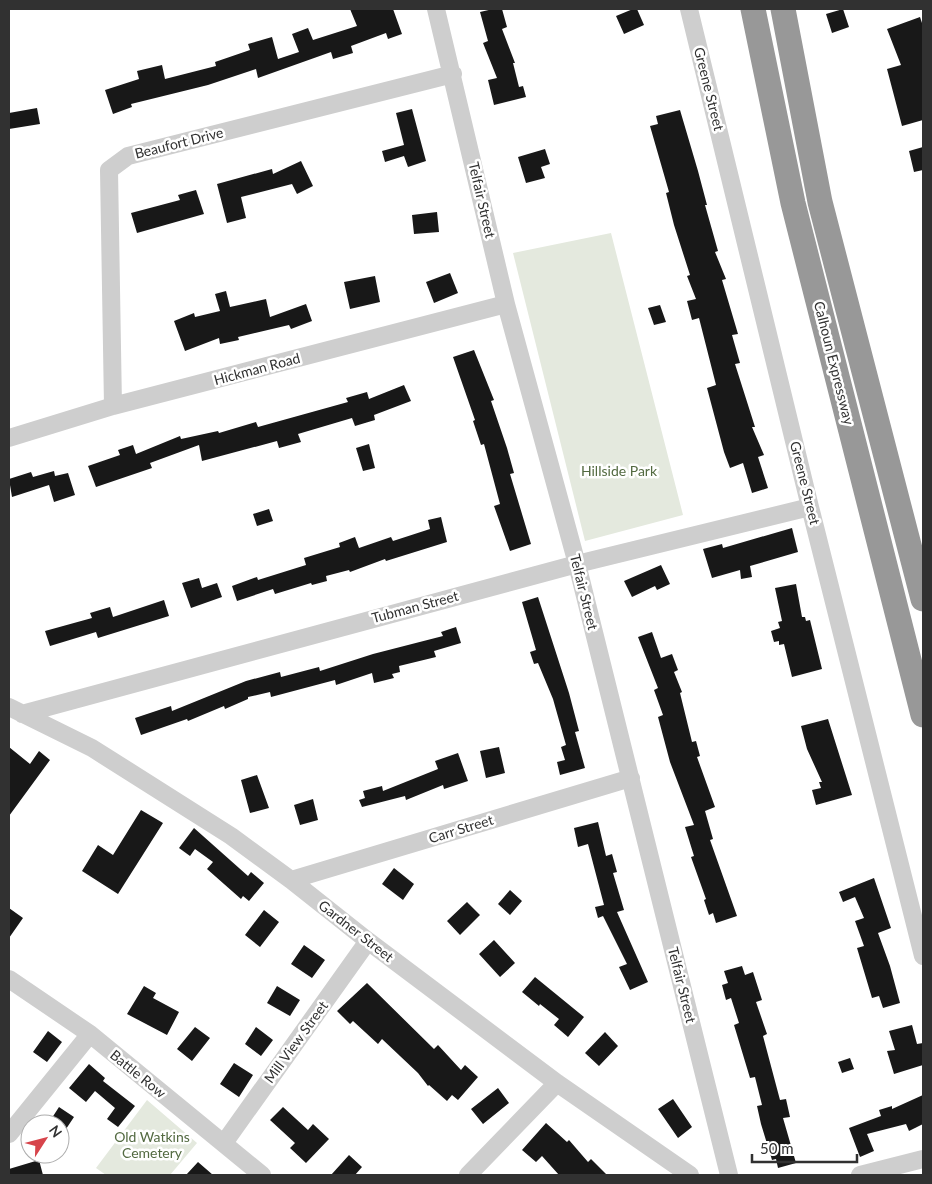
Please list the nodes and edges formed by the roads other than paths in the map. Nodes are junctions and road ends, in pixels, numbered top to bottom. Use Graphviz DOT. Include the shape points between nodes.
graph roads {
  1 [pos="436,9"];
  2 [pos="689,9"];
  3 [pos="753,9"];
  4 [pos="782,9"];
  5 [pos="453,74"];
  6 [pos="506,304"];
  7 [pos="113,406"];
  8 [pos="9,438"];
  9 [pos="810,507"];
  10 [pos="577,564"];
  11 [pos="923,599"];
  12 [pos="15,710"];
  13 [pos="923,715"];
  14 [pos="631,778"];
  15 [pos="291,880"];
  16 [pos="368,941"];
  17 [pos="923,956"];
  18 [pos="9,979"];
  19 [pos="90,1034"];
  20 [pos="557,1083"];
  21 [pos="9,1134"];
  22 [pos="224,1142"];
  23 [pos="923,1159"];
  24 [pos="262,1175"];
  25 [pos="468,1175"];
  26 [pos="690,1175"];
  27 [pos="729,1175"];
  28 [pos="860,1175"];
  1 -- 5 [label="street, Telfair Street"];
  2 -- 9 [label="street, Greene Street"];
  3 -- 13 [label="highway, Calhoun Expressway" via="792,203"];
  4 -- 11 [label="highway, Calhoun Expressway" via="820,202"];
  5 -- 6 [label="street, Telfair Street"];
  5 -- 7 [label="street, Beaufort Drive" via="128,156 109,170"];
  6 -- 7 [label="street, Hickman Road"];
  6 -- 10 [label="street, Telfair Street"];
  7 -- 8 [label="street, Hickman Road"];
  9 -- 10 [label="street, Tubman Street"];
  9 -- 17 [label="street, Greene Street"];
  10 -- 12 [label="street, Tubman Street"];
  10 -- 14 [label="street, Telfair Street"];
  12 -- 15 [label="street, Gardner Street" via="92,748 231,836"];
  14 -- 15 [label="street, Carr Street"];
  14 -- 27 [label="street, Telfair Street"];
  15 -- 16 [label="street, Gardner Street"];
  16 -- 20 [label="street, Gardner Street"];
  16 -- 22 [label="street, Mill View Street"];
  18 -- 19 [label="street, Battle Row"];
  19 -- 21 [label="street"];
  19 -- 22 [label="street, Battle Row"];
  20 -- 25 [label="street"];
  20 -- 26 [label="street, Gardner Street"];
  22 -- 24 [label="street, Battle Row"];
  23 -- 28 [label="street"];
}
